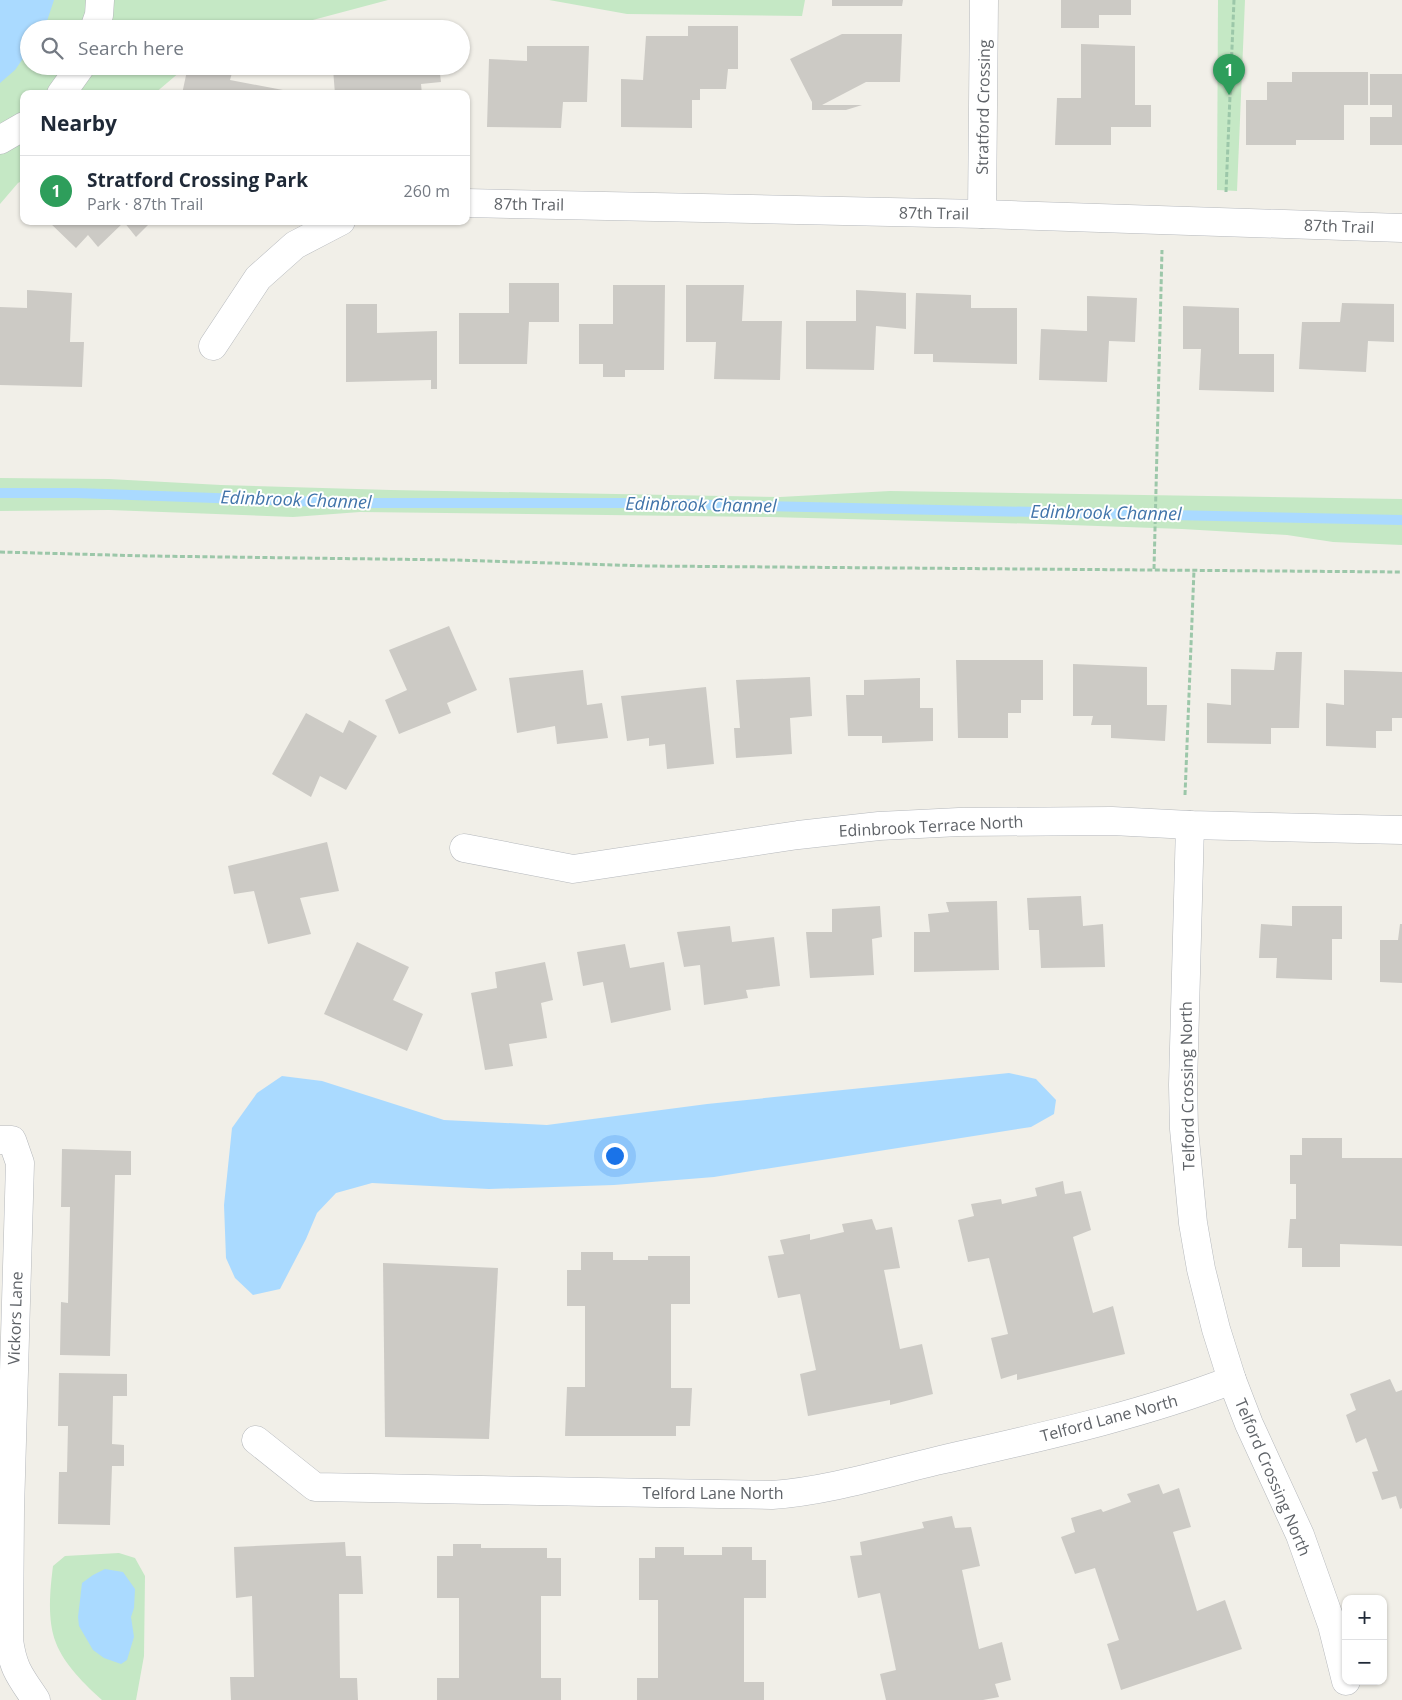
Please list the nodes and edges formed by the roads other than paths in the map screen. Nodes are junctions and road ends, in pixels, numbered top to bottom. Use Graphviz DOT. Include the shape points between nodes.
graph roads {
  1 [pos="100,0"];
  2 [pos="984,0"];
  3 [pos="97,20"];
  4 [pos="75,75"];
  5 [pos="64,90"];
  6 [pos="20,128"];
  7 [pos="0,140"];
  8 [pos="470,203"];
  9 [pos="982,214"];
  10 [pos="333,225"];
  11 [pos="1402,228"];
  12 [pos="213,346"];
  13 [pos="1190,825"];
  14 [pos="1402,830"];
  15 [pos="464,848"];
  16 [pos="6,1140"];
  17 [pos="1232,1380"];
  18 [pos="256,1440"];
  19 [pos="5,1510"];
  20 [pos="1342,1665"];
  21 [pos="1347,1685"];
  22 [pos="36,1700"];
  23 [pos="1350,1700"];
  1 -- 3 [label="street"];
  2 -- 9 [label="street, Stratford Crossing"];
  4 -- 5 [label="street"];
  6 -- 7 [label="street"];
  8 -- 9 [label="street, 87th Trail"];
  9 -- 11 [label="street, 87th Trail"];
  10 -- 12 [label="street" via="295,245 258,278"];
  13 -- 14 [label="street, Edinbrook Terrace North"];
  13 -- 15 [label="street, Edinbrook Terrace North" via="1030,821 879,826 798,834 574,869"];
  13 -- 17 [label="street, Telford Crossing North" via="1183,1085 1186,1156 1201,1269"];
  16 -- 19 [label="street, Vickors Lane" via="20,1163"];
  17 -- 18 [label="street, Telford Lane North" via="1191,1396 1039,1438 818,1489 772,1495 315,1487"];
  17 -- 20 [label="street, Telford Crossing North" via="1300,1535 1332,1625"];
  19 -- 22 [label="street, Vickors Lane" via="12,1659"];
  21 -- 23 [label="street, Telford Crossing North"];
}
